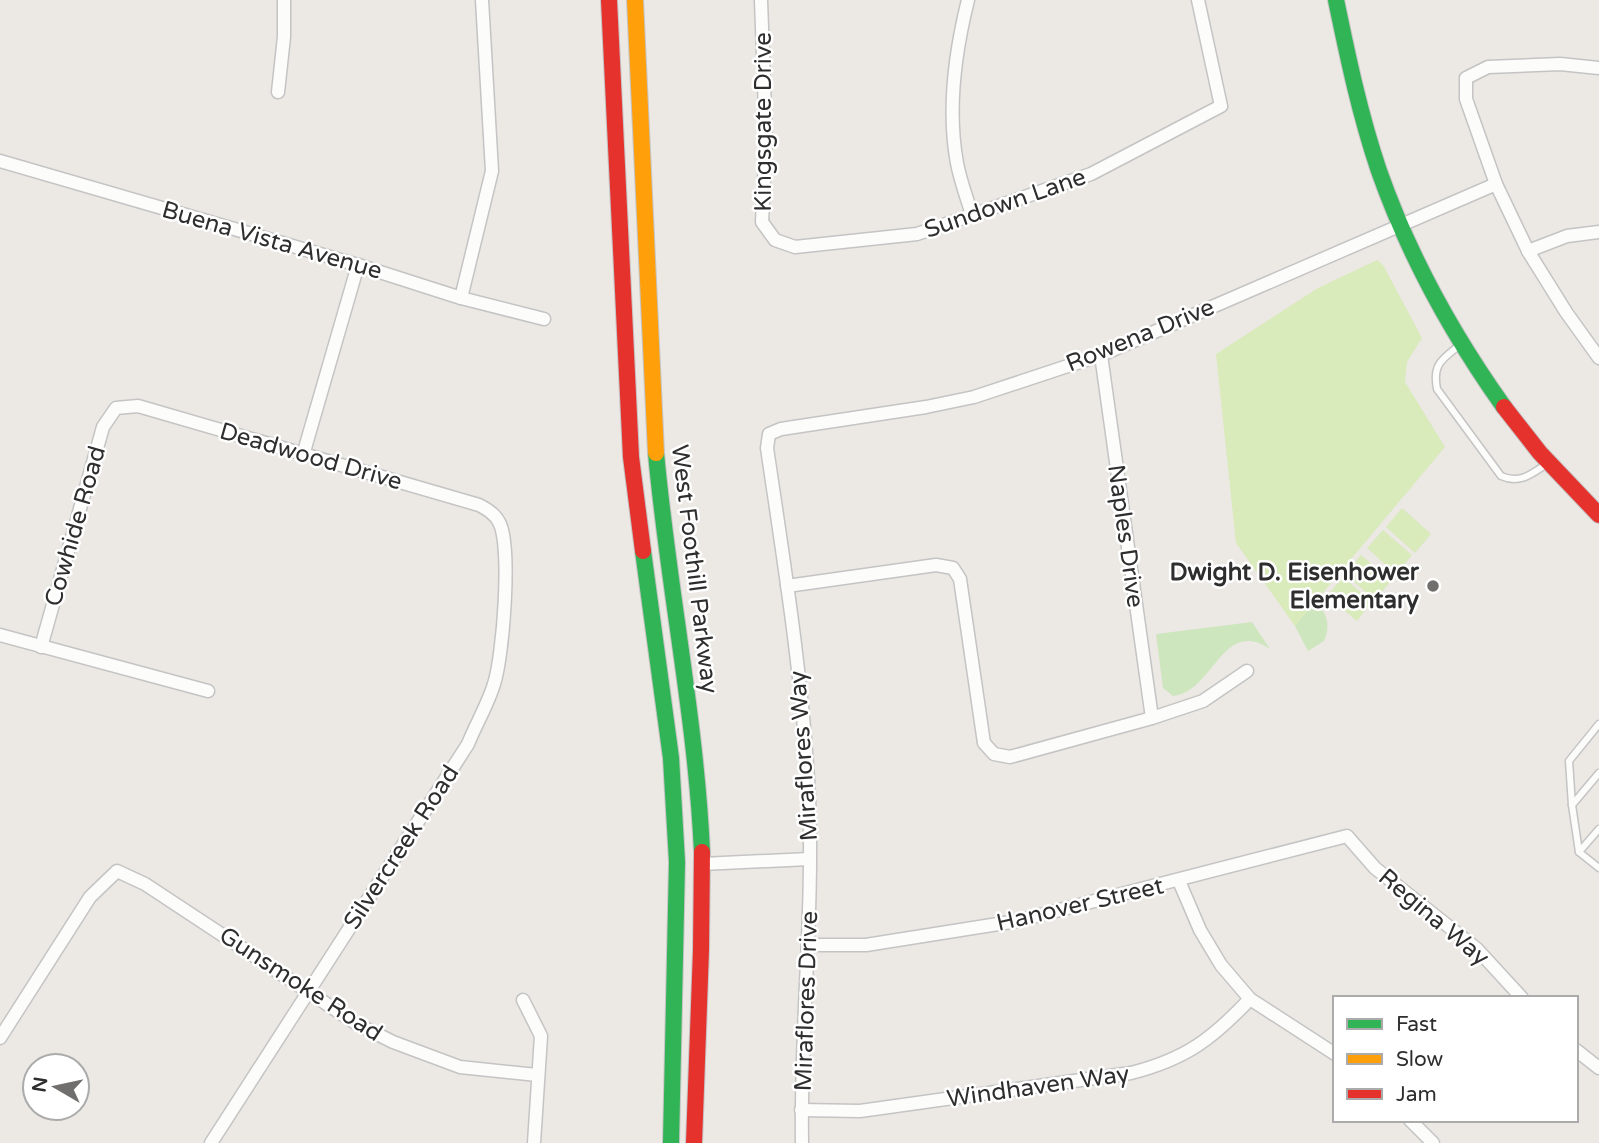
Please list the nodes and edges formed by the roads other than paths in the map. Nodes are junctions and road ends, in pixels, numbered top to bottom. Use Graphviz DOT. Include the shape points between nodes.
graph roads {
  1 [pos="284,0"];
  2 [pos="482,0"];
  3 [pos="609,0"];
  4 [pos="635,0"];
  5 [pos="761,0"];
  6 [pos="968,0"];
  7 [pos="1198,0"];
  8 [pos="1336,0"];
  9 [pos="1599,68"];
  10 [pos="278,92"];
  11 [pos="0,161"];
  12 [pos="1496,184"];
  13 [pos="972,215"];
  14 [pos="1400,224"];
  15 [pos="1599,232"];
  16 [pos="775,240"];
  17 [pos="1528,251"];
  18 [pos="359,265"];
  19 [pos="461,298"];
  20 [pos="544,319"];
  21 [pos="1462,342"];
  22 [pos="1101,355"];
  23 [pos="1599,358"];
  24 [pos="116,408"];
  25 [pos="303,454"];
  26 [pos="1548,463"];
  27 [pos="1599,515"];
  28 [pos="499,521"];
  29 [pos="787,586"];
  30 [pos="0,635"];
  31 [pos="41,647"];
  32 [pos="1247,671"];
  33 [pos="208,691"];
  34 [pos="1152,718"];
  35 [pos="1599,724"];
  36 [pos="1599,773"];
  37 [pos="1572,805"];
  38 [pos="1599,829"];
  39 [pos="1347,836"];
  40 [pos="1579,852"];
  41 [pos="809,859"];
  42 [pos="702,864"];
  43 [pos="1599,868"];
  44 [pos="1179,881"];
  45 [pos="809,945"];
  46 [pos="308,992"];
  47 [pos="1520,996"];
  48 [pos="1250,999"];
  49 [pos="523,1000"];
  50 [pos="0,1038"];
  51 [pos="1578,1052"];
  52 [pos="1333,1054"];
  53 [pos="1599,1068"];
  54 [pos="537,1076"];
  55 [pos="802,1110"];
  56 [pos="1412,1122"];
  57 [pos="211,1143"];
  58 [pos="534,1143"];
  59 [pos="671,1143"];
  60 [pos="694,1143"];
  61 [pos="802,1143"];
  62 [pos="1433,1143"];
  1 -- 10 [label="street"];
  2 -- 19 [label="street" via="492,171"];
  3 -- 59 [label="main road, West Foothill Parkway" via="631,457 671,758 677,862"];
  4 -- 42 [label="main road, West Foothill Parkway" via="655,443 696,755"];
  5 -- 16 [label="street, Kingsgate Drive" via="766,140 762,222"];
  6 -- 13 [label="street" via="957,47 953,98 957,162"];
  7 -- 13 [label="street, Sundown Lane" via="1221,106 1091,174"];
  8 -- 14 [label="main road" via="1372,147"];
  9 -- 12 [label="street" via="1560,64 1488,67 1466,78 1466,99"];
  11 -- 18 [label="street, Buena Vista Avenue"];
  12 -- 14 [label="street, Rowena Drive"];
  12 -- 17 [label="street"];
  13 -- 16 [label="street, Sundown Lane" via="917,234 795,247"];
  14 -- 21 [label="main road"];
  14 -- 22 [label="street, Rowena Drive"];
  15 -- 17 [label="street" via="1567,236"];
  17 -- 23 [label="street"];
  18 -- 19 [label="street, Buena Vista Avenue"];
  18 -- 25 [label="street"];
  19 -- 20 [label="street, Buena Vista Avenue"];
  21 -- 26 [label="main road"];
  21 -- 26 [label="lane" via="1441,360 1434,373 1437,388 1501,476 1524,479"];
  22 -- 29 [label="street, Rowena Drive" via="974,397 769,434 767,448"];
  22 -- 34 [label="street, Naples Drive"];
  24 -- 25 [label="street, Deadwood Drive" via="138,406"];
  24 -- 31 [label="street, Cowhide Road" via="103,427"];
  25 -- 28 [label="street, Deadwood Drive" via="479,505"];
  26 -- 27 [label="main road"];
  28 -- 46 [label="street, Silvercreek Road" via="505,540 506,597 495,682 468,744"];
  29 -- 34 [label="street" via="936,565 953,568 960,579 984,743 994,754 1010,757"];
  29 -- 41 [label="street, Miraflores Way" via="801,694"];
  30 -- 31 [label="street"];
  31 -- 33 [label="street"];
  32 -- 34 [label="street" via="1203,701"];
  35 -- 37 [label="lane" via="1569,761"];
  36 -- 37 [label="lane"];
  37 -- 40 [label="lane"];
  38 -- 40 [label="lane"];
  39 -- 44 [label="street, Hanover Street"];
  39 -- 47 [label="street, Regina Way" via="1375,868 1477,949"];
  40 -- 43 [label="lane"];
  41 -- 42 [label="street, Miraflores Way"];
  41 -- 45 [label="street, Miraflores Drive"];
  42 -- 60 [label="main road, West Foothill Parkway"];
  44 -- 45 [label="street, Hanover Street" via="994,925 866,945"];
  44 -- 48 [label="street" via="1221,965"];
  45 -- 55 [label="street, Miraflores Drive"];
  46 -- 50 [label="street, Gunsmoke Road" via="117,870 90,897"];
  46 -- 54 [label="street, Gunsmoke Road" via="357,1024 428,1056 460,1067"];
  46 -- 57 [label="street, Silvercreek Road"];
  48 -- 52 [label="street"];
  48 -- 55 [label="street, Windhaven Way" via="1222,1029 1192,1051 1154,1068 860,1111"];
  49 -- 54 [label="street" via="541,1035"];
  51 -- 53 [label="street"];
  54 -- 58 [label="street"];
  55 -- 61 [label="street, Miraflores Drive"];
  56 -- 62 [label="street"];
}
